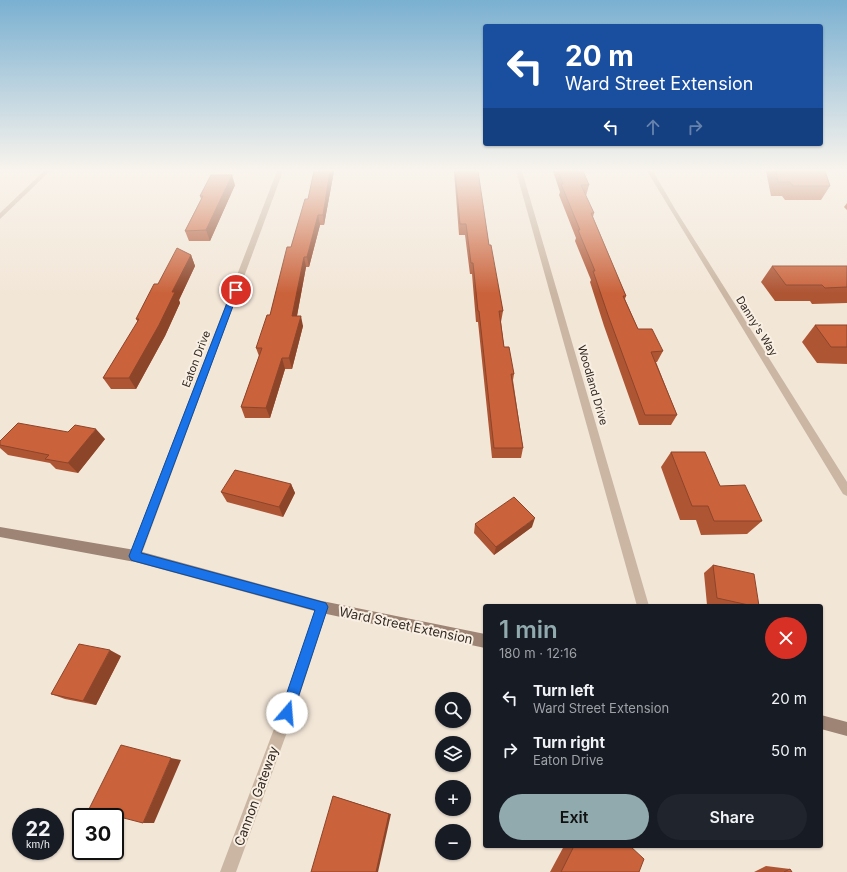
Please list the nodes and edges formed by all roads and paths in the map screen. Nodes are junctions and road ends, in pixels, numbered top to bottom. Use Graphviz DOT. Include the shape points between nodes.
graph roads {
  1 [pos="265,212"];
  2 [pos="531,212"];
  3 [pos="673,212"];
  4 [pos="847,492"];
  5 [pos="0,532"];
  6 [pos="134,556"];
  7 [pos="642,604"];
  8 [pos="322,607"];
  9 [pos="483,641"];
  10 [pos="823,723"];
  11 [pos="847,729"];
  12 [pos="228,872"];
  1 -- 6 [label="street, Eaton Drive"];
  2 -- 7 [label="street, Woodland Drive"];
  3 -- 4 [label="street, Danny's Way"];
  5 -- 6 [label="street, Ward Street Extension"];
  6 -- 8 [label="street, Ward Street Extension"];
  8 -- 9 [label="street, Ward Street Extension"];
  8 -- 12 [label="street, Cannon Gateway" via="287,713"];
  10 -- 11 [label="street"];
}
